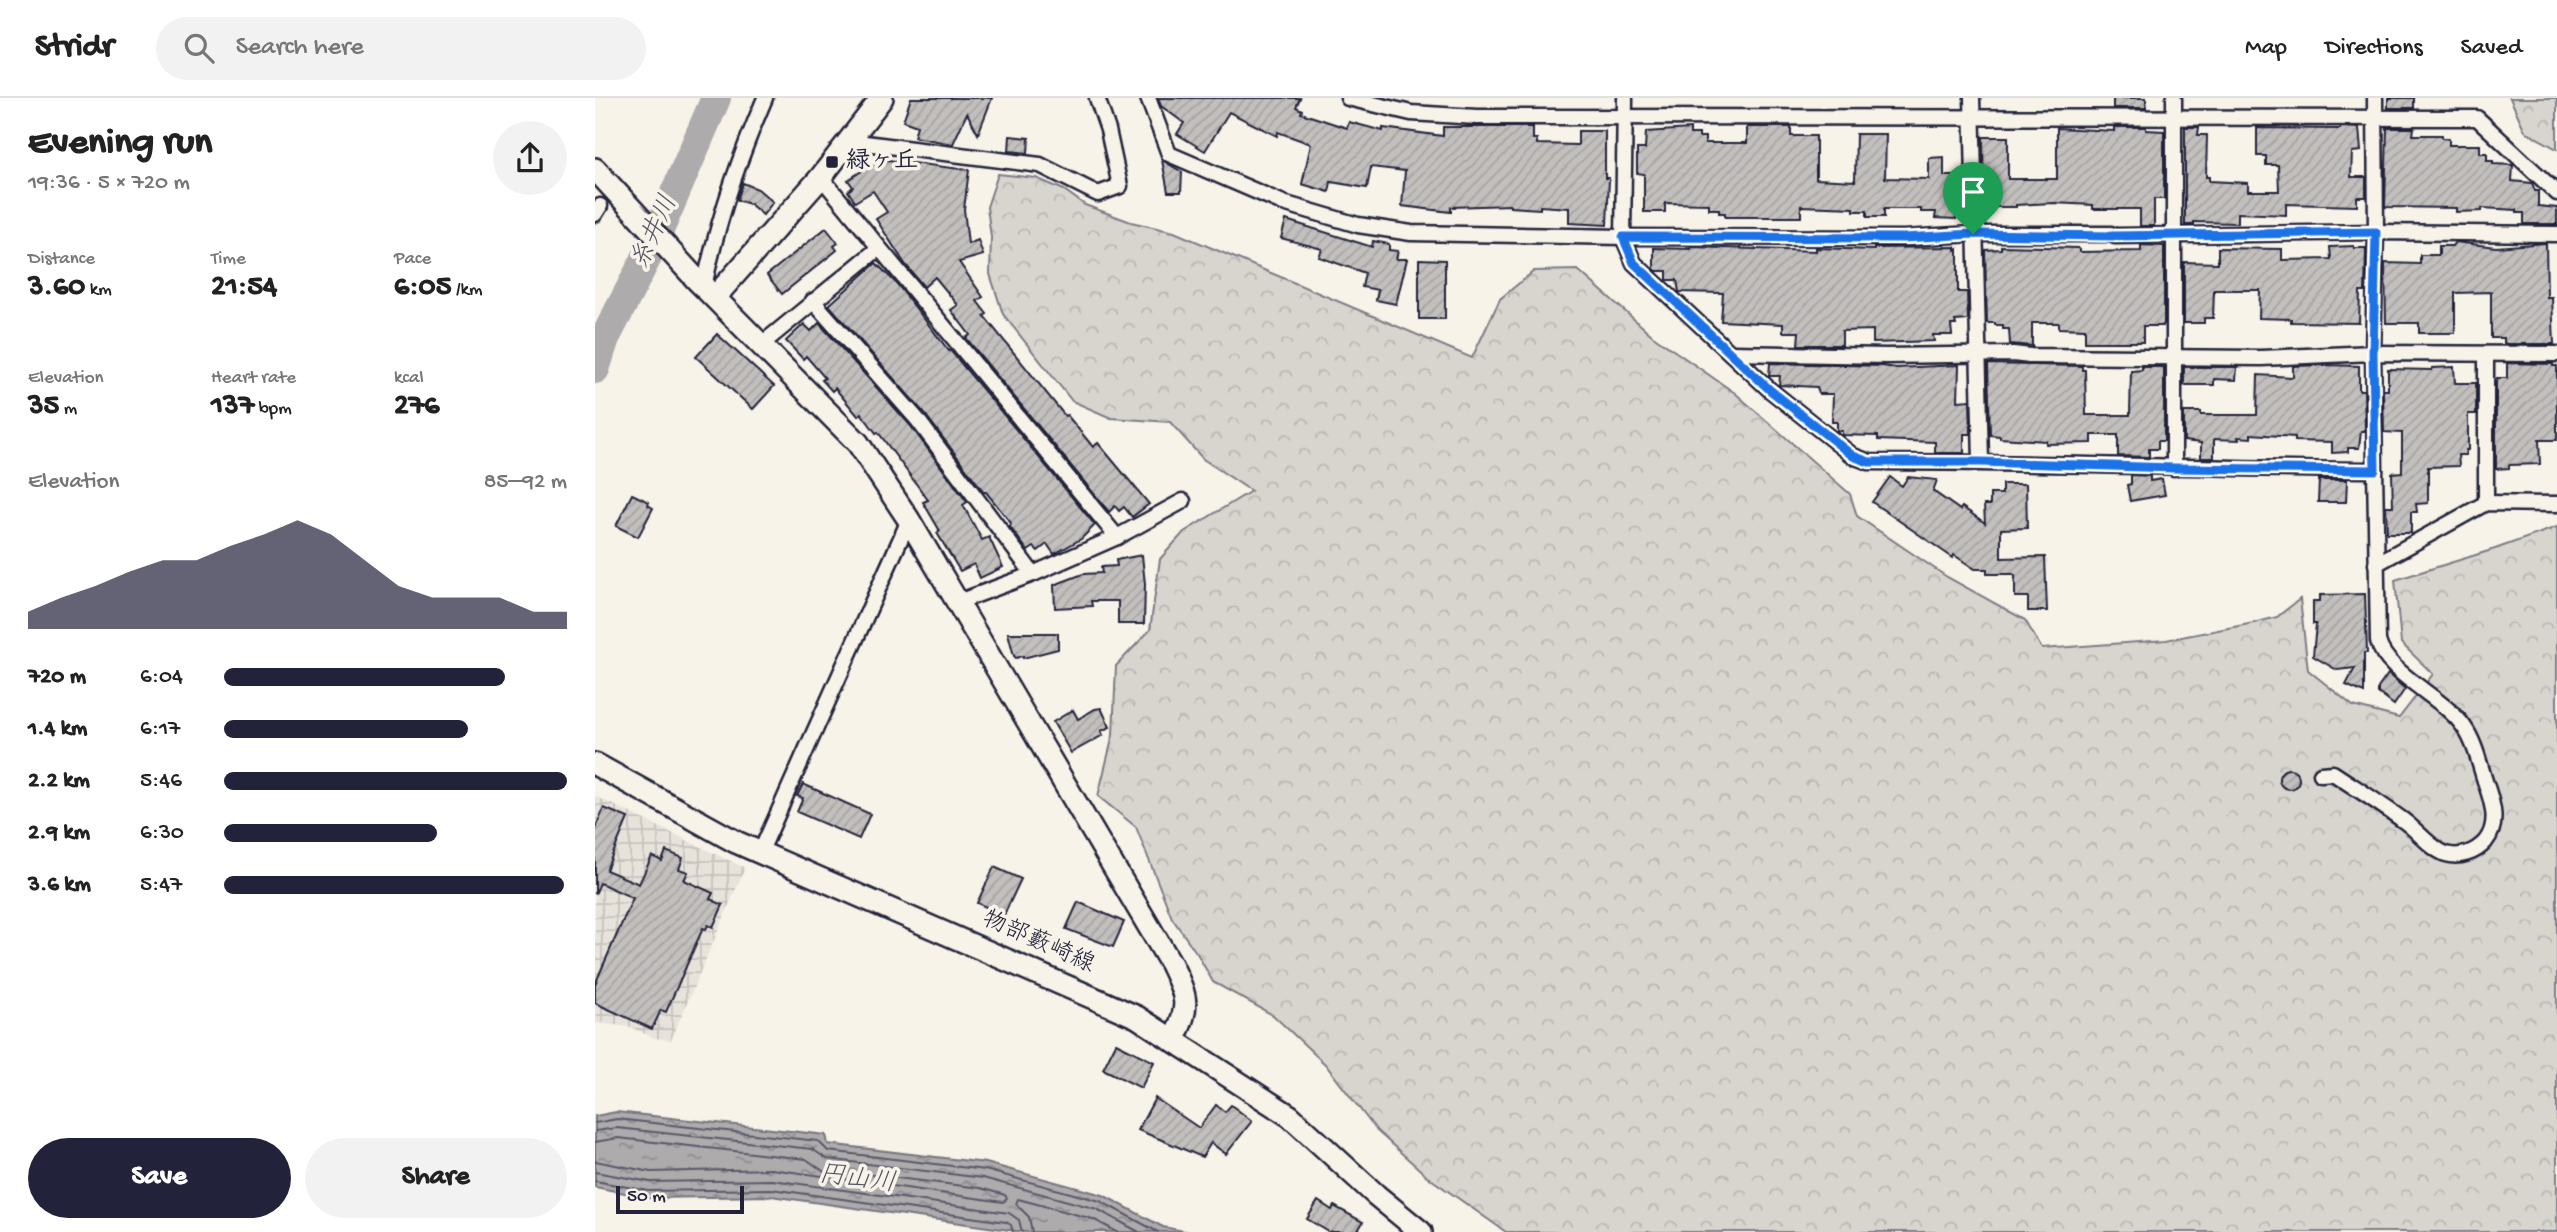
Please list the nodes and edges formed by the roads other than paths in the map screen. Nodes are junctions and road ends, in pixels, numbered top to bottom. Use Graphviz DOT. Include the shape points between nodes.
graph roads {
  1 [pos="765,98"];
  2 [pos="883,98"];
  3 [pos="1097,98"];
  4 [pos="1148,98"];
  5 [pos="1347,98"];
  6 [pos="1625,98"];
  7 [pos="1972,98"];
  8 [pos="2174,98"];
  9 [pos="2375,98"];
  10 [pos="1972,116"];
  11 [pos="1625,117"];
  12 [pos="2174,117"];
  13 [pos="2375,118"];
  14 [pos="851,139"];
  15 [pos="595,169"];
  16 [pos="821,177"];
  17 [pos="2557,193"];
  18 [pos="2376,232"];
  19 [pos="1973,234"];
  20 [pos="2557,234"];
  21 [pos="2174,235"];
  22 [pos="1623,237"];
  23 [pos="879,248"];
  24 [pos="704,287"];
  25 [pos="813,301"];
  26 [pos="762,344"];
  27 [pos="2373,353"];
  28 [pos="1731,354"];
  29 [pos="2557,355"];
  30 [pos="1980,356"];
  31 [pos="2486,356"];
  32 [pos="2174,357"];
  33 [pos="1981,462"];
  34 [pos="2174,468"];
  35 [pos="2375,470"];
  36 [pos="1183,501"];
  37 [pos="2486,503"];
  38 [pos="2557,503"];
  39 [pos="909,520"];
  40 [pos="1117,537"];
  41 [pos="2376,564"];
  42 [pos="1033,574"];
  43 [pos="958,602"];
  44 [pos="595,764"];
  45 [pos="2321,774"];
  46 [pos="761,851"];
  47 [pos="1174,1040"];
  48 [pos="1421,1232"];
  1 -- 24 [label="street" via="712,249"];
  2 -- 14 [label="street"];
  3 -- 14 [label="street" via="1120,186 1098,194 1040,165"];
  4 -- 22 [label="street" via="1169,154 1296,207 1358,225 1411,233"];
  5 -- 11 [label="street" via="1411,113"];
  6 -- 11 [label="street"];
  7 -- 10 [label="street"];
  8 -- 12 [label="street"];
  9 -- 13 [label="street"];
  10 -- 11 [label="street"];
  10 -- 12 [label="street"];
  10 -- 19 [label="street"];
  11 -- 22 [label="street"];
  12 -- 13 [label="street"];
  12 -- 21 [label="street"];
  13 -- 17 [label="street" via="2477,118"];
  13 -- 18 [label="street"];
  14 -- 16 [label="street"];
  15 -- 24 [label="street"];
  16 -- 23 [label="street"];
  16 -- 24 [label="street"];
  18 -- 20 [label="street"];
  18 -- 21 [label="street"];
  18 -- 27 [label="street"];
  19 -- 21 [label="street"];
  19 -- 22 [label="street"];
  19 -- 30 [label="street"];
  21 -- 32 [label="street"];
  22 -- 28 [label="street" via="1634,263"];
  23 -- 25 [label="street"];
  23 -- 40 [label="street"];
  24 -- 26 [label="street"];
  25 -- 26 [label="street"];
  25 -- 42 [label="street" via="917,419"];
  26 -- 39 [label="street" via="857,443"];
  27 -- 31 [label="street"];
  27 -- 32 [label="street"];
  27 -- 35 [label="street"];
  28 -- 30 [label="street"];
  28 -- 33 [label="street" via="1853,456 1869,462"];
  29 -- 31 [label="street"];
  30 -- 32 [label="street"];
  30 -- 33 [label="street"];
  31 -- 37 [label="street"];
  32 -- 34 [label="street"];
  33 -- 34 [label="street"];
  34 -- 35 [label="street"];
  35 -- 41 [label="street"];
  36 -- 40 [label="street"];
  37 -- 38 [label="street"];
  37 -- 41 [label="street"];
  39 -- 43 [label="street"];
  39 -- 46 [label="street"];
  40 -- 42 [label="street"];
  41 -- 45 [label="street" via="2380,649 2390,663 2464,726 2492,801 2491,833 2465,854 2442,853 2405,821 2333,773"];
  42 -- 43 [label="street"];
  43 -- 47 [label="street" via="1185,992 1185,1016"];
  44 -- 46 [label="street, 物部藪崎線" via="736,842"];
  46 -- 47 [label="street, 物部藪崎線" via="1137,1017"];
  47 -- 48 [label="street, 物部藪崎線" via="1290,1116"];
}
